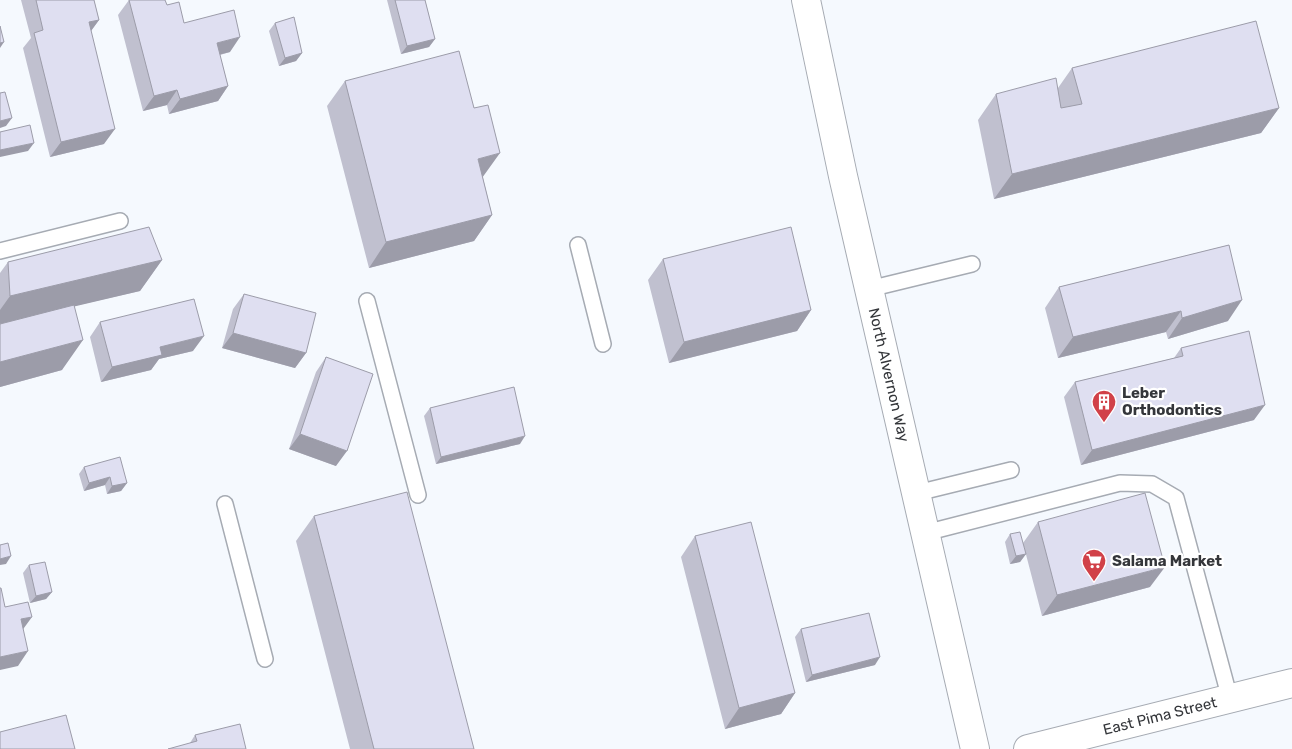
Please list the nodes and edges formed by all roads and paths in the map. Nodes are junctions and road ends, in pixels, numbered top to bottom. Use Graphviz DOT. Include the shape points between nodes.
graph roads {
  1 [pos="806,0"];
  2 [pos="120,221"];
  3 [pos="578,245"];
  4 [pos="0,251"];
  5 [pos="972,264"];
  6 [pos="869,289"];
  7 [pos="367,301"];
  8 [pos="603,344"];
  9 [pos="1011,470"];
  10 [pos="916,493"];
  11 [pos="418,495"];
  12 [pos="225,504"];
  13 [pos="925,533"];
  14 [pos="265,659"];
  15 [pos="1292,683"];
  16 [pos="1230,699"];
  17 [pos="975,749"];
  18 [pos="1028,749"];
  1 -- 6 [label="main road, North Alvernon Way"];
  2 -- 4 [label="lane"];
  3 -- 8 [label="lane"];
  5 -- 6 [label="lane"];
  6 -- 10 [label="main road, North Alvernon Way"];
  7 -- 11 [label="lane"];
  9 -- 10 [label="lane"];
  10 -- 13 [label="main road, North Alvernon Way"];
  12 -- 14 [label="lane"];
  13 -- 16 [label="lane" via="1120,483 1152,484 1176,498"];
  13 -- 17 [label="main road, North Alvernon Way"];
  15 -- 16 [label="main road, East Pima Street"];
  16 -- 18 [label="main road, East Pima Street"];
}
